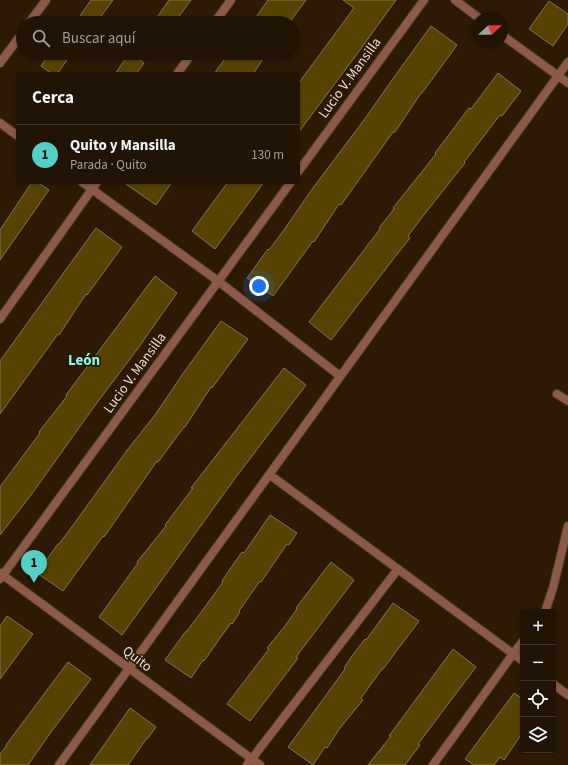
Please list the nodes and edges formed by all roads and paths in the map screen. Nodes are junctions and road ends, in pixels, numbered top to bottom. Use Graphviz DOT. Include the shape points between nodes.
graph roads {
  1 [pos="46,0"];
  2 [pos="231,0"];
  3 [pos="424,0"];
  4 [pos="455,0"];
  5 [pos="472,13"];
  6 [pos="34,16"];
  7 [pos="219,16"];
  8 [pos="508,39"];
  9 [pos="16,41"];
  10 [pos="187,60"];
  11 [pos="568,62"];
  12 [pos="0,63"];
  13 [pos="178,72"];
  14 [pos="558,76"];
  15 [pos="568,83"];
  16 [pos="0,123"];
  17 [pos="16,135"];
  18 [pos="300,169"];
  19 [pos="85,184"];
  20 [pos="96,184"];
  21 [pos="290,184"];
  22 [pos="92,189"];
  23 [pos="218,281"];
  24 [pos="0,319"];
  25 [pos="340,376"];
  26 [pos="557,394"];
  27 [pos="568,401"];
  28 [pos="270,475"];
  29 [pos="568,526"];
  30 [pos="398,569"];
  31 [pos="1,576"];
  32 [pos="547,609"];
  33 [pos="520,645"];
  34 [pos="513,654"];
  35 [pos="520,659"];
  36 [pos="128,669"];
  37 [pos="556,686"];
  38 [pos="568,695"];
  39 [pos="249,762"];
  40 [pos="59,765"];
  41 [pos="260,765"];
  42 [pos="433,765"];
  1 -- 6 [label="street"];
  2 -- 7 [label="street"];
  3 -- 18 [label="street, Lucio V. Mansilla"];
  4 -- 5 [label="street"];
  8 -- 14 [label="street"];
  9 -- 12 [label="street"];
  10 -- 13 [label="street"];
  11 -- 14 [label="street"];
  14 -- 15 [label="street"];
  14 -- 25 [label="street"];
  16 -- 17 [label="street"];
  19 -- 22 [label="street"];
  20 -- 22 [label="street"];
  21 -- 23 [label="street, Lucio V. Mansilla"];
  22 -- 23 [label="street"];
  22 -- 24 [label="street"];
  23 -- 25 [label="street"];
  23 -- 31 [label="street, Lucio V. Mansilla"];
  25 -- 28 [label="street"];
  26 -- 27 [label="street"];
  28 -- 30 [label="street"];
  28 -- 36 [label="street"];
  29 -- 32 [label="street"];
  30 -- 34 [label="street"];
  30 -- 39 [label="street"];
  31 -- 36 [label="street, Quito"];
  33 -- 34 [label="street"];
  34 -- 35 [label="street"];
  34 -- 42 [label="street"];
  36 -- 39 [label="street, Quito"];
  36 -- 40 [label="street"];
  37 -- 38 [label="street"];
  39 -- 41 [label="street, Quito"];
}
